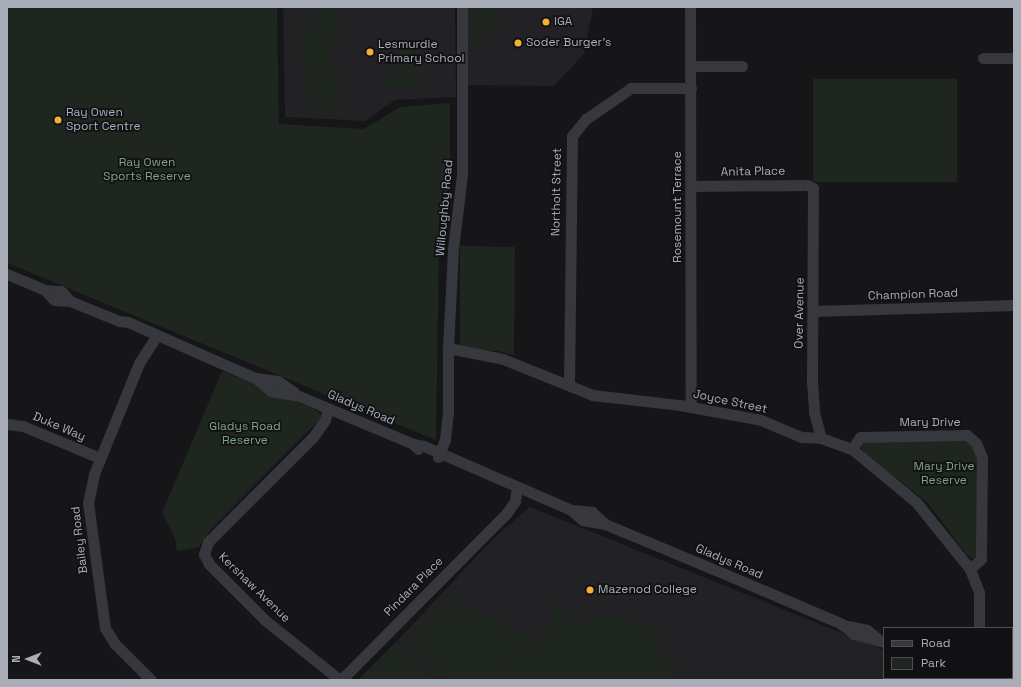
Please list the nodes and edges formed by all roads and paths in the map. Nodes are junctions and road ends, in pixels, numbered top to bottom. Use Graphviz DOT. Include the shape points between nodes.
graph roads {
  1 [pos="462,7"];
  2 [pos="690,7"];
  3 [pos="983,58"];
  4 [pos="1014,58"];
  5 [pos="691,66"];
  6 [pos="742,66"];
  7 [pos="691,88"];
  8 [pos="691,186"];
  9 [pos="813,188"];
  10 [pos="7,274"];
  11 [pos="1014,305"];
  12 [pos="813,311"];
  13 [pos="152,335"];
  14 [pos="448,348"];
  15 [pos="569,384"];
  16 [pos="691,407"];
  17 [pos="328,408"];
  18 [pos="448,412"];
  19 [pos="338,413"];
  20 [pos="7,424"];
  21 [pos="313,437"];
  22 [pos="821,438"];
  23 [pos="852,448"];
  24 [pos="438,455"];
  25 [pos="100,458"];
  26 [pos="450,460"];
  27 [pos="516,487"];
  28 [pos="528,492"];
  29 [pos="506,514"];
  30 [pos="970,569"];
  31 [pos="979,627"];
  32 [pos="882,641"];
  33 [pos="977,679"];
  34 [pos="151,680"];
  35 [pos="340,680"];
  36 [pos="1011,680"];
  1 -- 14 [label="street, Willoughby Road" via="462,175 454,248"];
  2 -- 5 [label="street, Rosemount Terrace"];
  3 -- 4 [label="street"];
  5 -- 6 [label="street"];
  5 -- 7 [label="street, Rosemount Terrace"];
  7 -- 8 [label="street, Rosemount Terrace"];
  7 -- 15 [label="street, Northolt Street" via="631,88 586,119 572,136"];
  8 -- 9 [label="street, Anita Place" via="807,185"];
  8 -- 16 [label="street, Rosemount Terrace"];
  9 -- 12 [label="street, Over Avenue"];
  10 -- 13 [label="street, Gladys Road" via="45,290 61,291 70,301"];
  11 -- 12 [label="street, Champion Road"];
  12 -- 22 [label="street, Over Avenue" via="813,399"];
  13 -- 17 [label="street, Gladys Road" via="255,378 271,391 299,396"];
  13 -- 25 [label="street, Bailey Road"];
  14 -- 15 [label="street, Joyce Street" via="503,359"];
  14 -- 18 [label="street, Willoughby Road"];
  15 -- 16 [label="street, Joyce Street" via="593,395"];
  16 -- 22 [label="street, Joyce Street" via="760,420 801,436"];
  17 -- 19 [label="street, Gladys Road"];
  17 -- 21 [label="street, Kershaw Avenue" via="325,420"];
  18 -- 24 [label="street, Willoughby Road" via="445,440"];
  18 -- 26 [label="street, Willoughby Road"];
  19 -- 21 [label="street, Kershaw Avenue" via="326,428"];
  19 -- 24 [label="street, Gladys Road" via="413,444 416,443"];
  20 -- 25 [label="street, Duke Way" via="23,426"];
  21 -- 35 [label="street, Kershaw Avenue" via="208,542 204,554 209,564 262,617"];
  22 -- 23 [label="street, Joyce Street"];
  23 -- 30 [label="street, Joyce Street" via="916,502"];
  23 -- 30 [label="street, Mary Drive" via="860,437 967,436 976,443 982,457 981,560"];
  24 -- 26 [label="street, Gladys Road"];
  25 -- 34 [label="street, Bailey Road" via="90,486 88,503 103,621 111,639"];
  26 -- 27 [label="street, Gladys Road"];
  27 -- 28 [label="street, Gladys Road"];
  27 -- 29 [label="street, Pindara Place" via="515,501"];
  28 -- 29 [label="street, Pindara Place"];
  28 -- 32 [label="street, Gladys Road" via="571,510 582,520 605,524 842,624 856,626"];
  29 -- 35 [label="street, Pindara Place"];
  30 -- 31 [label="street, Joyce Street" via="979,593"];
  33 -- 36 [label="street"];
}
